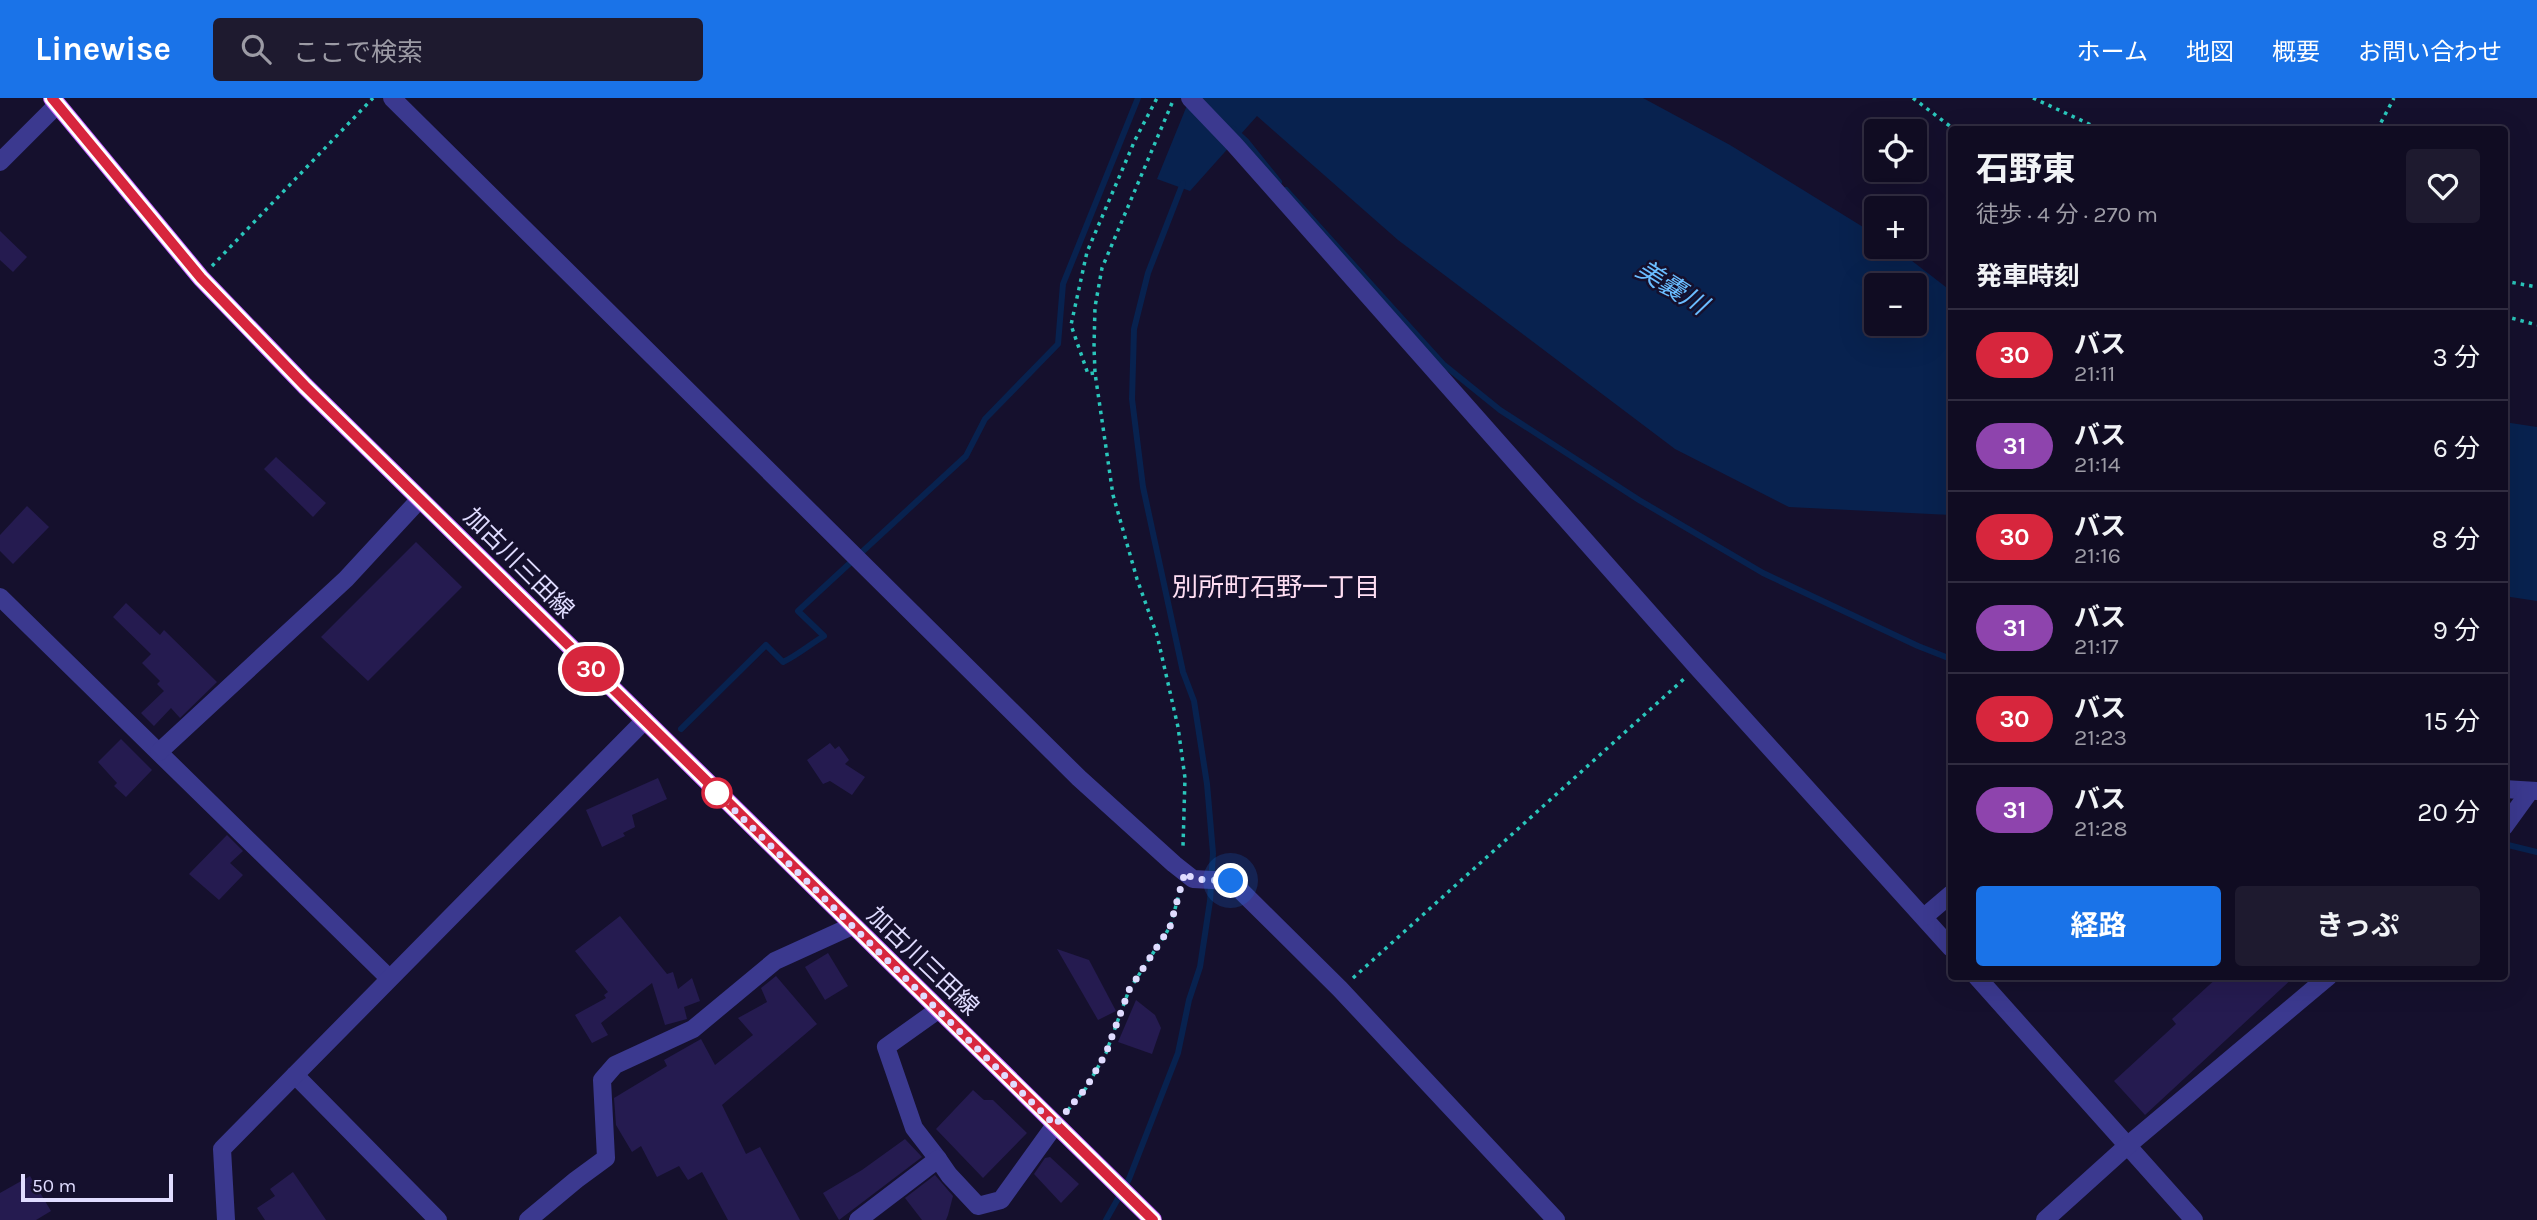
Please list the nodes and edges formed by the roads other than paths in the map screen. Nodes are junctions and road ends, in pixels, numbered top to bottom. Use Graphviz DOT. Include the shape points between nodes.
graph roads {
  1 [pos="392,98"];
  2 [pos="1190,98"];
  3 [pos="54,101"];
  4 [pos="0,162"];
  5 [pos="420,499"];
  6 [pos="0,597"];
  7 [pos="644,721"];
  8 [pos="159,752"];
  9 [pos="2508,789"];
  10 [pos="2533,791"];
  11 [pos="2508,822"];
  12 [pos="1948,897"];
  13 [pos="1924,917"];
  14 [pos="852,926"];
  15 [pos="1948,945"];
  16 [pos="389,978"];
  17 [pos="1980,980"];
  18 [pos="2324,980"];
  19 [pos="938,1010"];
  20 [pos="295,1075"];
  21 [pos="1055,1125"];
  22 [pos="2127,1146"];
  23 [pos="938,1159"];
  24 [pos="226,1220"];
  25 [pos="438,1220"];
  26 [pos="528,1220"];
  27 [pos="858,1220"];
  28 [pos="1153,1220"];
  29 [pos="1556,1220"];
  30 [pos="2045,1220"];
  31 [pos="2194,1220"];
  1 -- 29 [label="street" via="1079,778 1184,872 1231,881 1340,989"];
  2 -- 13 [label="street"];
  3 -- 4 [label="street"];
  3 -- 5 [label="main road, 加古川三田線" via="201,278"];
  5 -- 7 [label="main road, 加古川三田線"];
  5 -- 8 [label="street" via="346,579"];
  6 -- 8 [label="street"];
  7 -- 14 [label="main road, 加古川三田線"];
  7 -- 16 [label="street"];
  8 -- 16 [label="street"];
  9 -- 10 [label="street"];
  10 -- 11 [label="street"];
  12 -- 13 [label="street"];
  13 -- 15 [label="street"];
  14 -- 19 [label="main road, 加古川三田線"];
  14 -- 26 [label="street" via="775,961 693,1029 615,1065 602,1080 606,1158"];
  16 -- 20 [label="street"];
  17 -- 22 [label="street"];
  18 -- 22 [label="street"];
  19 -- 21 [label="main road, 加古川三田線"];
  19 -- 23 [label="street" via="886,1047 914,1128"];
  20 -- 24 [label="street" via="222,1149"];
  20 -- 25 [label="street"];
  21 -- 23 [label="street" via="1001,1200 978,1206"];
  21 -- 28 [label="main road, 加古川三田線"];
  22 -- 30 [label="street"];
  22 -- 31 [label="street"];
  23 -- 27 [label="street"];
}
